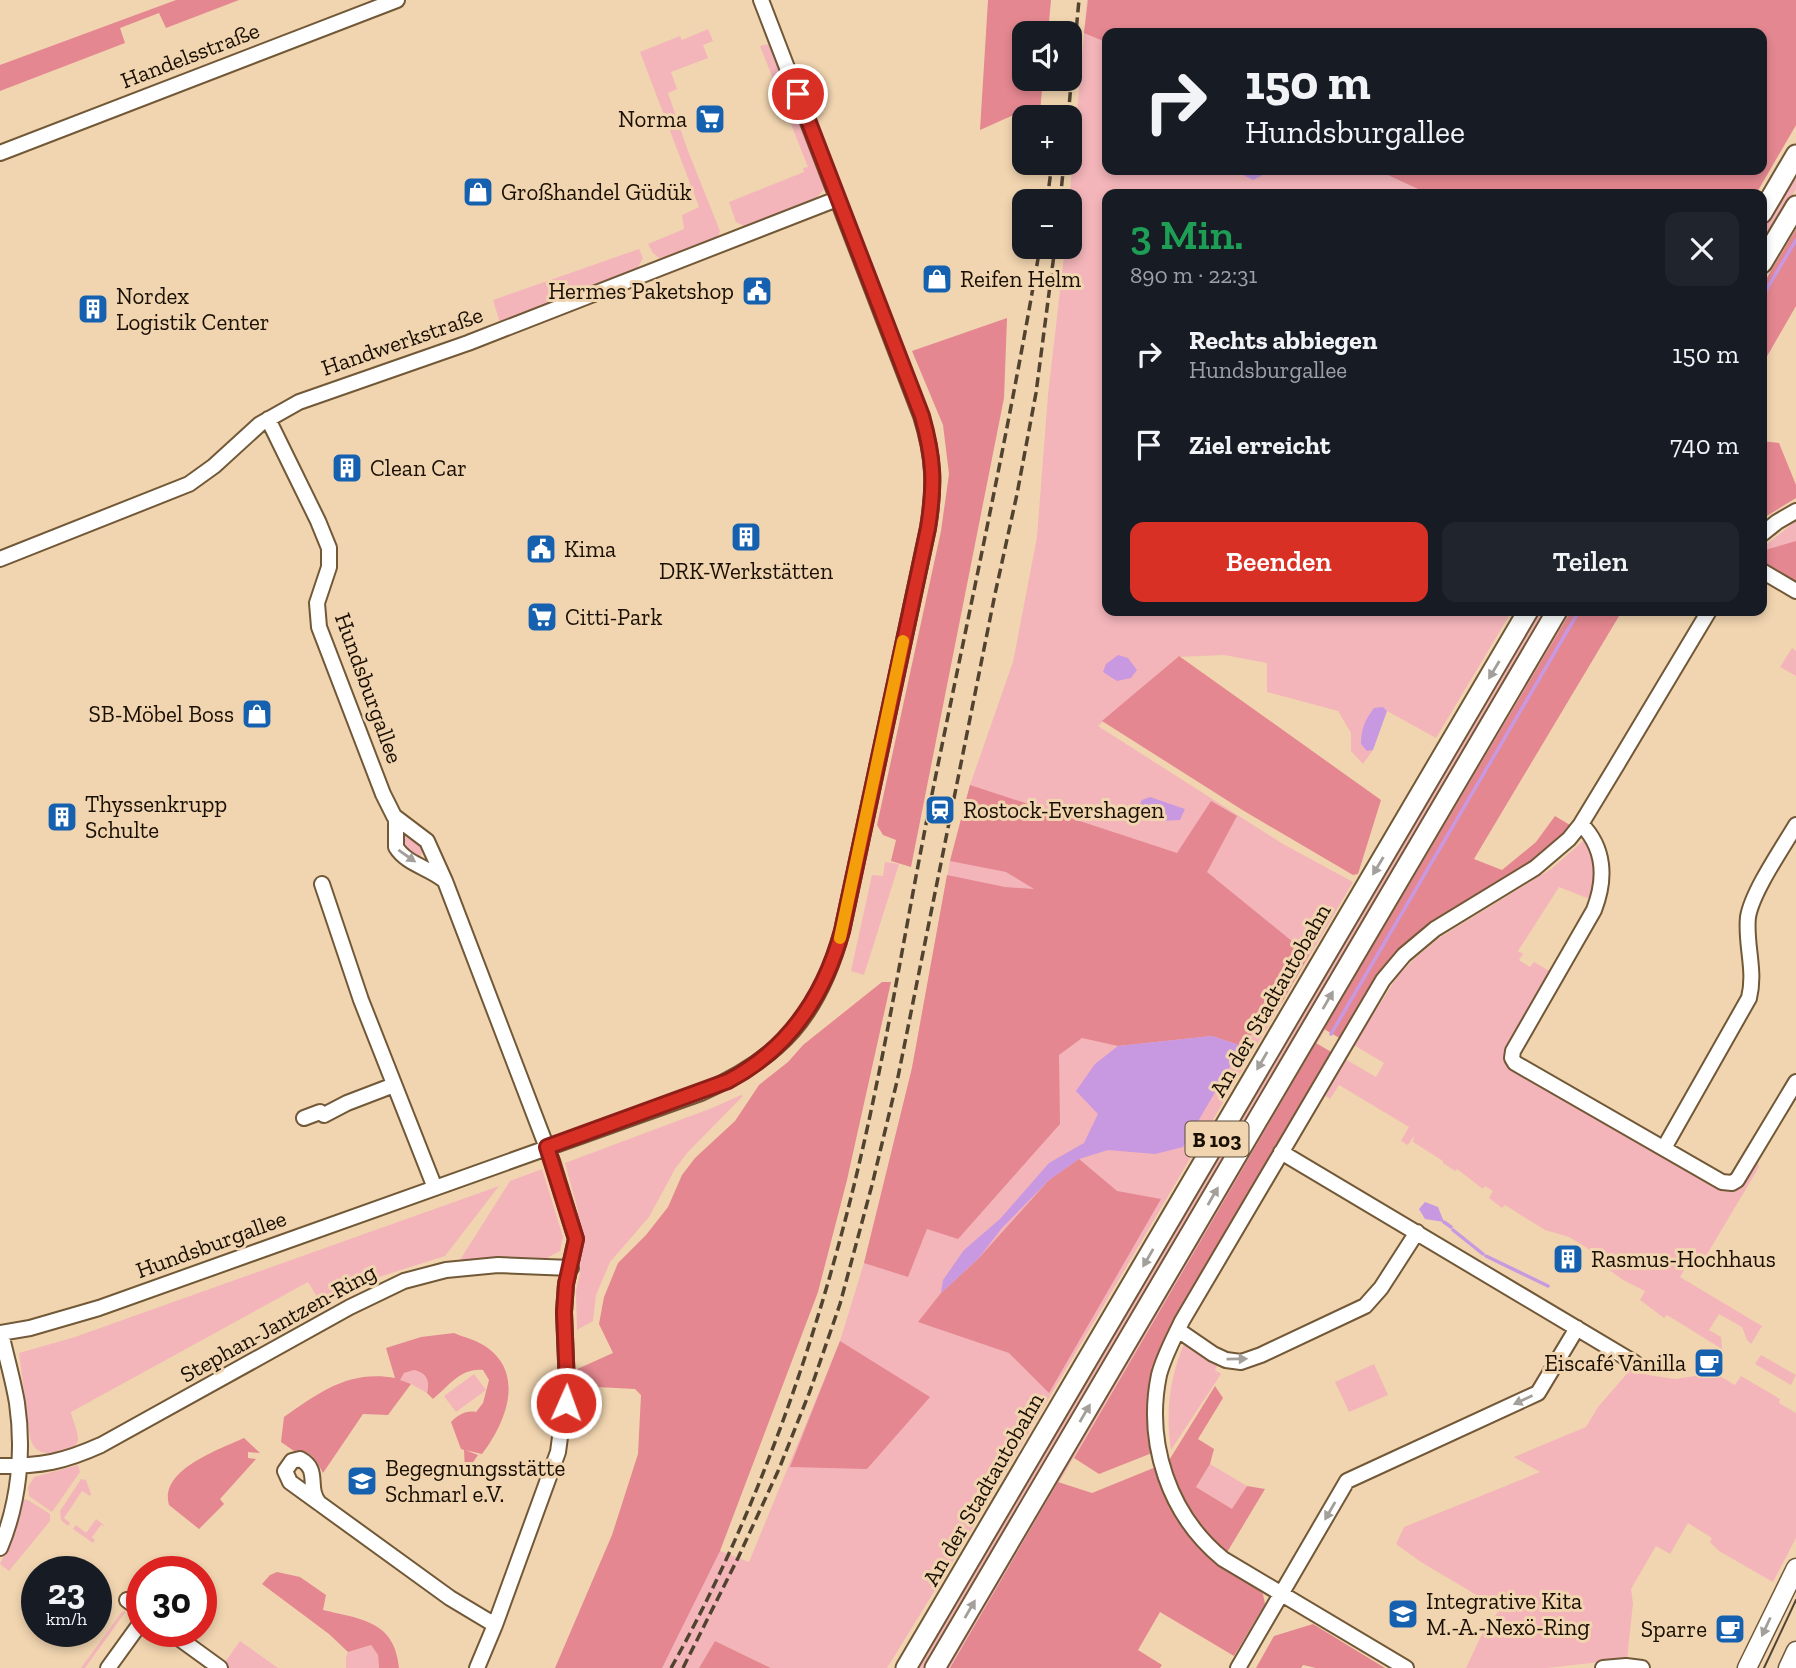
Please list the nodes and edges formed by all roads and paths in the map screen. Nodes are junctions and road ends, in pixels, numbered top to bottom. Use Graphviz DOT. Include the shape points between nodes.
graph roads {
  1 [pos="397,0"];
  2 [pos="761,0"];
  3 [pos="0,153"];
  4 [pos="1796,155"];
  5 [pos="838,199"];
  6 [pos="1767,204"];
  7 [pos="1796,206"];
  8 [pos="1767,255"];
  9 [pos="268,419"];
  10 [pos="1796,511"];
  11 [pos="1767,530"];
  12 [pos="0,559"];
  13 [pos="1767,574"];
  14 [pos="1796,591"];
  15 [pos="1525,616"];
  16 [pos="1554,616"];
  17 [pos="1706,616"];
  18 [pos="394,817"];
  19 [pos="1581,824"];
  20 [pos="1796,825"];
  21 [pos="445,881"];
  22 [pos="322,884"];
  23 [pos="1796,1082"];
  24 [pos="394,1085"];
  25 [pos="304,1118"];
  26 [pos="547,1147"];
  27 [pos="1664,1148"];
  28 [pos="1281,1152"];
  29 [pos="435,1188"];
  30 [pos="1417,1232"];
  31 [pos="571,1268"];
  32 [pos="1577,1328"];
  33 [pos="1178,1330"];
  34 [pos="1,1333"];
  35 [pos="1635,1363"];
  36 [pos="0,1466"];
  37 [pos="19,1466"];
  38 [pos="319,1503"];
  39 [pos="0,1548"];
  40 [pos="1796,1569"];
  41 [pos="1281,1595"];
  42 [pos="495,1625"];
  43 [pos="126,1643"];
  44 [pos="191,1647"];
  45 [pos="1796,1651"];
  46 [pos="108,1668"];
  47 [pos="220,1668"];
  48 [pos="477,1668"];
  49 [pos="906,1668"];
  50 [pos="936,1668"];
  51 [pos="1238,1668"];
  52 [pos="1406,1668"];
  53 [pos="1603,1668"];
  54 [pos="1642,1668"];
  55 [pos="1747,1668"];
  56 [pos="1788,1668"];
  1 -- 3 [label="street, Handelsstraße"];
  2 -- 5 [label="street, Hundsburgallee"];
  4 -- 6 [label="highway"];
  5 -- 9 [label="street, Handwerkstraße" via="468,343 329,391"];
  5 -- 26 [label="street, Hundsburgallee" via="922,416 932,458 933,494 836,954 803,1017 779,1046 747,1071 701,1093"];
  7 -- 8 [label="highway"];
  9 -- 12 [label="street, Handwerkstraße" via="188,484"];
  9 -- 18 [label="street, Hundsburgallee" via="328,548 329,567 317,603 318,627"];
  10 -- 11 [label="street"];
  13 -- 14 [label="street"];
  15 -- 49 [label="highway, An der Stadtautobahn / B 103, one-way"];
  50 -- 16 [label="highway, B 103, one-way"];
  17 -- 19 [label="street"];
  18 -- 21 [label="street, Hundsburgallee" via="427,841"];
  18 -- 21 [label="street, Hundsburgallee, one-way" via="399,852"];
  19 -- 27 [label="street" via="1599,851 1599,896 1512,1058"];
  19 -- 28 [label="street" via="1535,868 1435,929 1404,955 1374,993"];
  20 -- 27 [label="street" via="1749,914 1753,974 1749,998"];
  21 -- 26 [label="street, Hundsburgallee"];
  22 -- 24 [label="street"];
  23 -- 27 [label="street" via="1732,1183 1722,1182"];
  24 -- 25 [label="street" via="324,1115 320,1112"];
  24 -- 29 [label="street"];
  26 -- 29 [label="street, Hundsburgallee"];
  26 -- 31 [label="street" via="576,1239"];
  28 -- 30 [label="street"];
  28 -- 33 [label="street"];
  29 -- 34 [label="street, Hundsburgallee" via="99,1308"];
  30 -- 32 [label="street"];
  33 -- 30 [label="street, one-way" via="1226,1360 1241,1362 1261,1355 1365,1306"];
  31 -- 37 [label="street, Stephan-Jantzen-Ring" via="498,1265 446,1270 404,1281 101,1445 60,1462"];
  31 -- 42 [label="street" via="564,1312 567,1385 558,1452"];
  32 -- 35 [label="street"];
  32 -- 41 [label="street, one-way" via="1538,1393 1347,1481"];
  33 -- 41 [label="street" via="1160,1374 1156,1399 1160,1457 1170,1488 1190,1525 1210,1549"];
  34 -- 37 [label="street" via="17,1403"];
  36 -- 37 [label="street, Stephan-Jantzen-Ring"];
  37 -- 39 [label="street"];
  38 -- 42 [label="street"];
  40 -- 55 [label="main road, one-way"];
  41 -- 51 [label="street"];
  41 -- 52 [label="street"];
  42 -- 48 [label="street"];
  43 -- 46 [label="street"];
  44 -- 47 [label="street"];
  45 -- 56 [label="main road"];
  53 -- 54 [label="street"];
}
